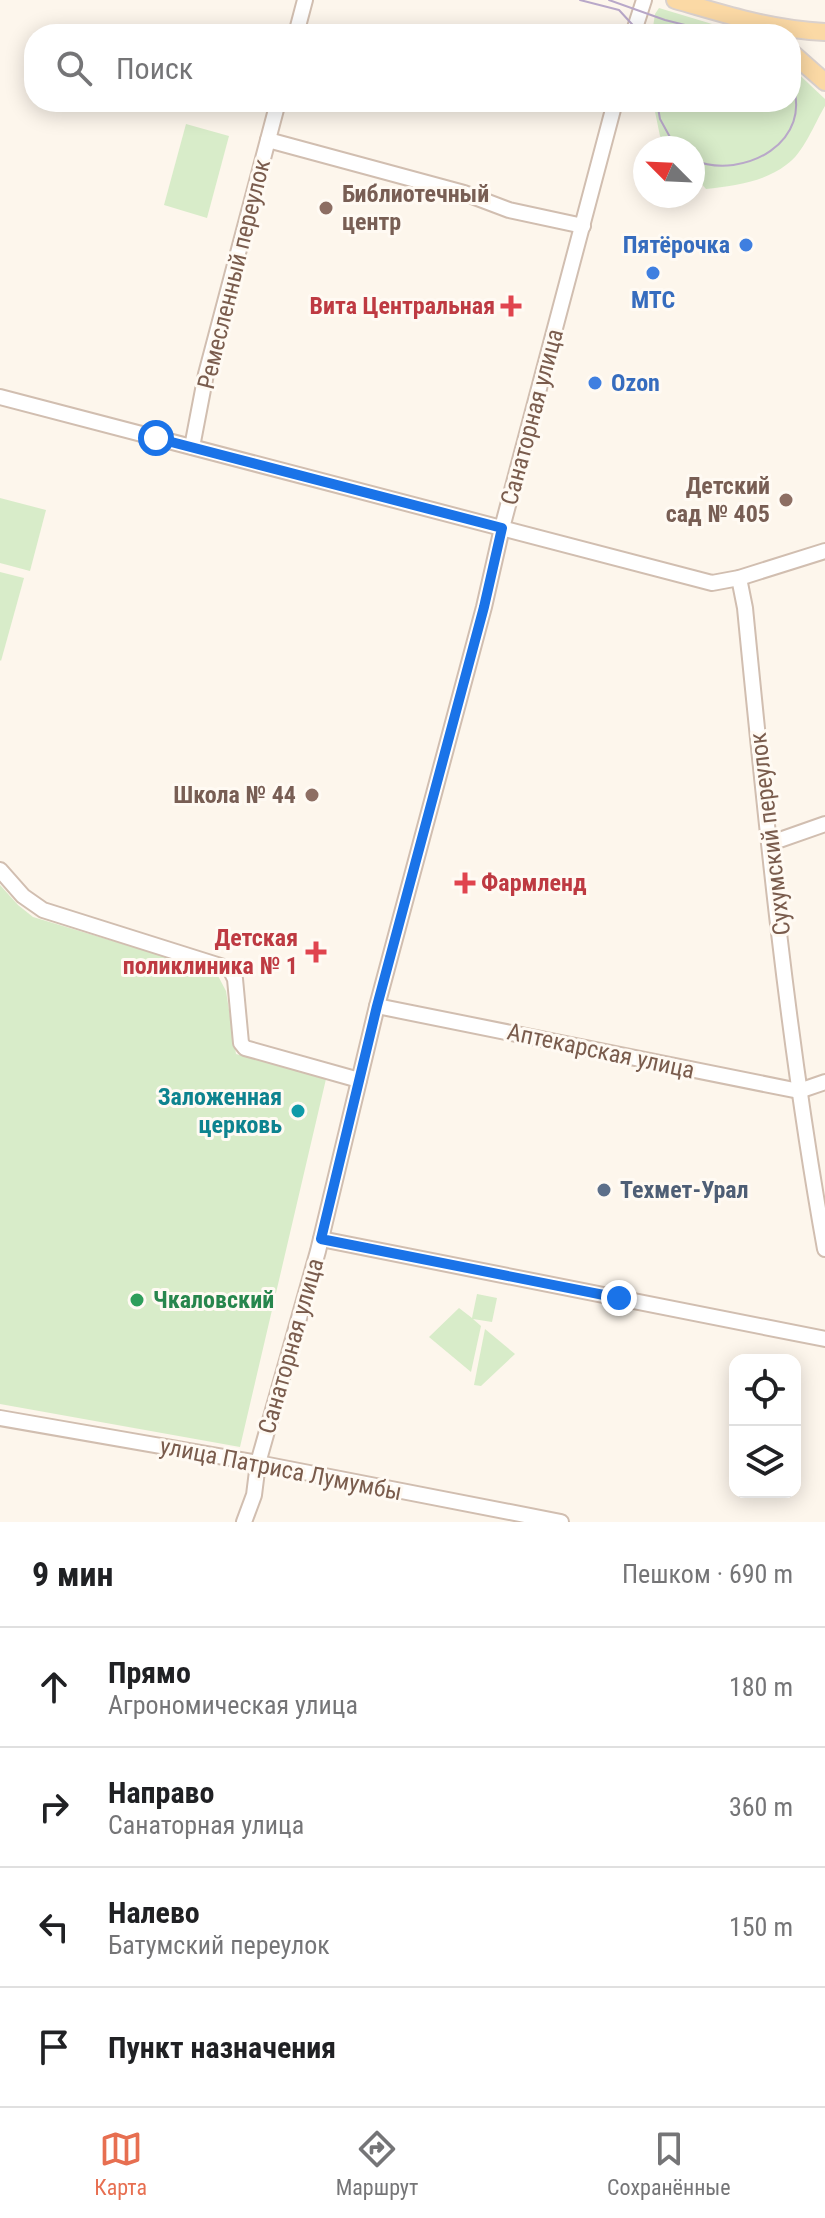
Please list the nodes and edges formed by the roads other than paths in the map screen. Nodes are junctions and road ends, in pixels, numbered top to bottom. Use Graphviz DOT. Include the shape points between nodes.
graph roads {
  1 [pos="305,0"];
  2 [pos="644,0"];
  3 [pos="675,0"];
  4 [pos="750,23"];
  5 [pos="299,24"];
  6 [pos="636,24"];
  7 [pos="756,24"];
  8 [pos="801,30"];
  9 [pos="825,32"];
  10 [pos="801,61"];
  11 [pos="825,82"];
  12 [pos="275,112"];
  13 [pos="612,112"];
  14 [pos="268,140"];
  15 [pos="583,226"];
  16 [pos="0,397"];
  17 [pos="192,447"];
  18 [pos="502,528"];
  19 [pos="825,551"];
  20 [pos="739,578"];
  21 [pos="825,824"];
  22 [pos="771,843"];
  23 [pos="0,870"];
  24 [pos="377,1006"];
  25 [pos="359,1080"];
  26 [pos="825,1082"];
  27 [pos="799,1091"];
  28 [pos="321,1239"];
  29 [pos="825,1249"];
  30 [pos="825,1339"];
  31 [pos="0,1418"];
  32 [pos="258,1463"];
  33 [pos="244,1522"];
  34 [pos="561,1522"];
  1 -- 5 [label="street"];
  2 -- 6 [label="street"];
  3 -- 4 [label="main road"];
  4 -- 7 [label="main road"];
  8 -- 9 [label="main road"];
  10 -- 11 [label="main road"];
  12 -- 14 [label="street, Ремесленный переулок"];
  13 -- 15 [label="street, Санаторная улица"];
  14 -- 15 [label="street" via="509,210"];
  14 -- 17 [label="street, Ремесленный переулок"];
  15 -- 18 [label="street, Санаторная улица"];
  16 -- 17 [label="street"];
  17 -- 18 [label="street"];
  18 -- 20 [label="street" via="712,583"];
  18 -- 24 [label="street, Санаторная улица"];
  19 -- 20 [label="street"];
  20 -- 22 [label="street, Сухумский переулок"];
  21 -- 22 [label="street"];
  22 -- 27 [label="street, Сухумский переулок"];
  23 -- 25 [label="street" via="43,910 230,969 245,1048"];
  24 -- 25 [label="street, Санаторная улица"];
  24 -- 27 [label="street, Аптекарская улица"];
  25 -- 28 [label="street, Санаторная улица"];
  26 -- 27 [label="street"];
  27 -- 29 [label="street, Сухумский переулок"];
  28 -- 30 [label="street"];
  28 -- 32 [label="street, Санаторная улица"];
  31 -- 32 [label="street, улица Патриса Лумумбы"];
  32 -- 33 [label="street, Санаторная улица"];
  32 -- 34 [label="street, улица Патриса Лумумбы"];
}
